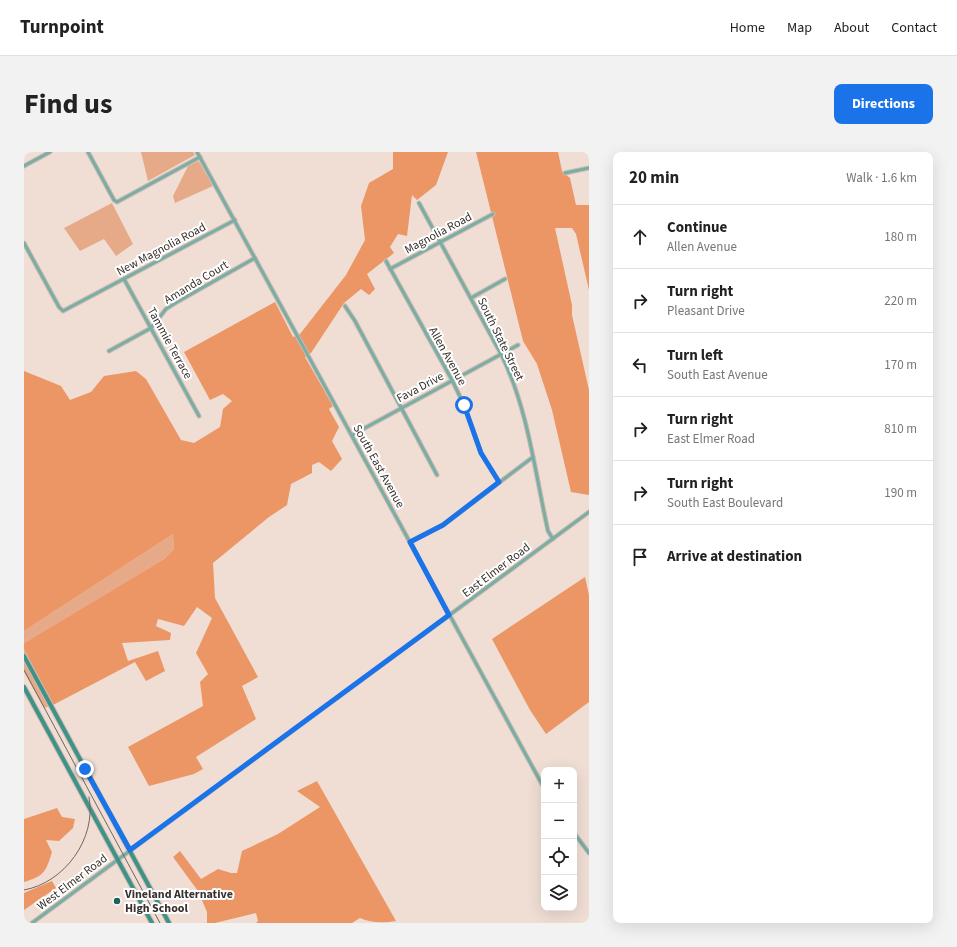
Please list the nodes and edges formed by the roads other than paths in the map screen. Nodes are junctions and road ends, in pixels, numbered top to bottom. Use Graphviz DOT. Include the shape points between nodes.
graph roads {
  1 [pos="50,152"];
  2 [pos="88,152"];
  3 [pos="197,152"];
  4 [pos="200,157"];
  5 [pos="24,166"];
  6 [pos="589,168"];
  7 [pos="565,173"];
  8 [pos="419,203"];
  9 [pos="493,214"];
  10 [pos="235,220"];
  11 [pos="440,242"];
  12 [pos="24,243"];
  13 [pos="255,258"];
  14 [pos="386,261"];
  15 [pos="390,269"];
  16 [pos="124,279"];
  17 [pos="505,279"];
  18 [pos="471,298"];
  19 [pos="345,306"];
  20 [pos="151,328"];
  21 [pos="518,345"];
  22 [pos="108,351"];
  23 [pos="501,354"];
  24 [pos="452,380"];
  25 [pos="401,408"];
  26 [pos="199,416"];
  27 [pos="352,434"];
  28 [pos="532,457"];
  29 [pos="437,475"];
  30 [pos="499,482"];
  31 [pos="589,512"];
  32 [pos="553,539"];
  33 [pos="410,542"];
  34 [pos="449,615"];
  35 [pos="24,656"];
  36 [pos="24,687"];
  37 [pos="541,783"];
  38 [pos="577,836"];
  39 [pos="130,850"];
  40 [pos="589,853"];
  41 [pos="124,855"];
  42 [pos="117,860"];
  43 [pos="32,923"];
  44 [pos="152,923"];
  45 [pos="169,923"];
  1 -- 5 [label="street"];
  2 -- 4 [label="street" via="115,202"];
  3 -- 4 [label="street, South East Avenue"];
  4 -- 10 [label="street, South East Avenue"];
  6 -- 7 [label="street"];
  8 -- 11 [label="street, South State Street"];
  9 -- 11 [label="street, Magnolia Road"];
  10 -- 13 [label="street, South East Avenue"];
  10 -- 16 [label="street, New Magnolia Road"];
  11 -- 15 [label="street, Magnolia Road"];
  11 -- 18 [label="street, South State Street"];
  12 -- 16 [label="street, New Magnolia Road" via="62,311"];
  13 -- 20 [label="street, Amanda Court" via="166,309"];
  13 -- 27 [label="street, South East Avenue"];
  14 -- 15 [label="street, Allen Avenue"];
  15 -- 24 [label="street, Allen Avenue"];
  16 -- 20 [label="street, Tammie Terrace"];
  17 -- 18 [label="street"];
  18 -- 23 [label="street, South State Street"];
  19 -- 25 [label="street"];
  20 -- 22 [label="street, Amanda Court"];
  20 -- 26 [label="street, Tammie Terrace"];
  21 -- 23 [label="street, Fava Drive"];
  23 -- 24 [label="street, Fava Drive"];
  23 -- 28 [label="street, South State Street" via="514,383"];
  24 -- 25 [label="street, Fava Drive"];
  24 -- 30 [label="street, Allen Avenue" via="481,453"];
  25 -- 27 [label="street, Fava Drive"];
  25 -- 29 [label="street"];
  27 -- 33 [label="street, South East Avenue"];
  28 -- 30 [label="street"];
  28 -- 32 [label="street, South State Street" via="548,531"];
  30 -- 33 [label="street" via="443,525"];
  31 -- 32 [label="street, East Elmer Road"];
  32 -- 34 [label="street, East Elmer Road"];
  33 -- 34 [label="street, South East Avenue"];
  34 -- 37 [label="street, South East Avenue"];
  34 -- 39 [label="street, East Elmer Road"];
  35 -- 39 [label="main road"];
  36 -- 42 [label="main road"];
  38 -- 40 [label="street"];
  39 -- 41 [label="street, East Elmer Road"];
  39 -- 45 [label="main road"];
  41 -- 42 [label="street, West Elmer Road"];
  42 -- 43 [label="street, West Elmer Road"];
  42 -- 44 [label="main road"];
}
